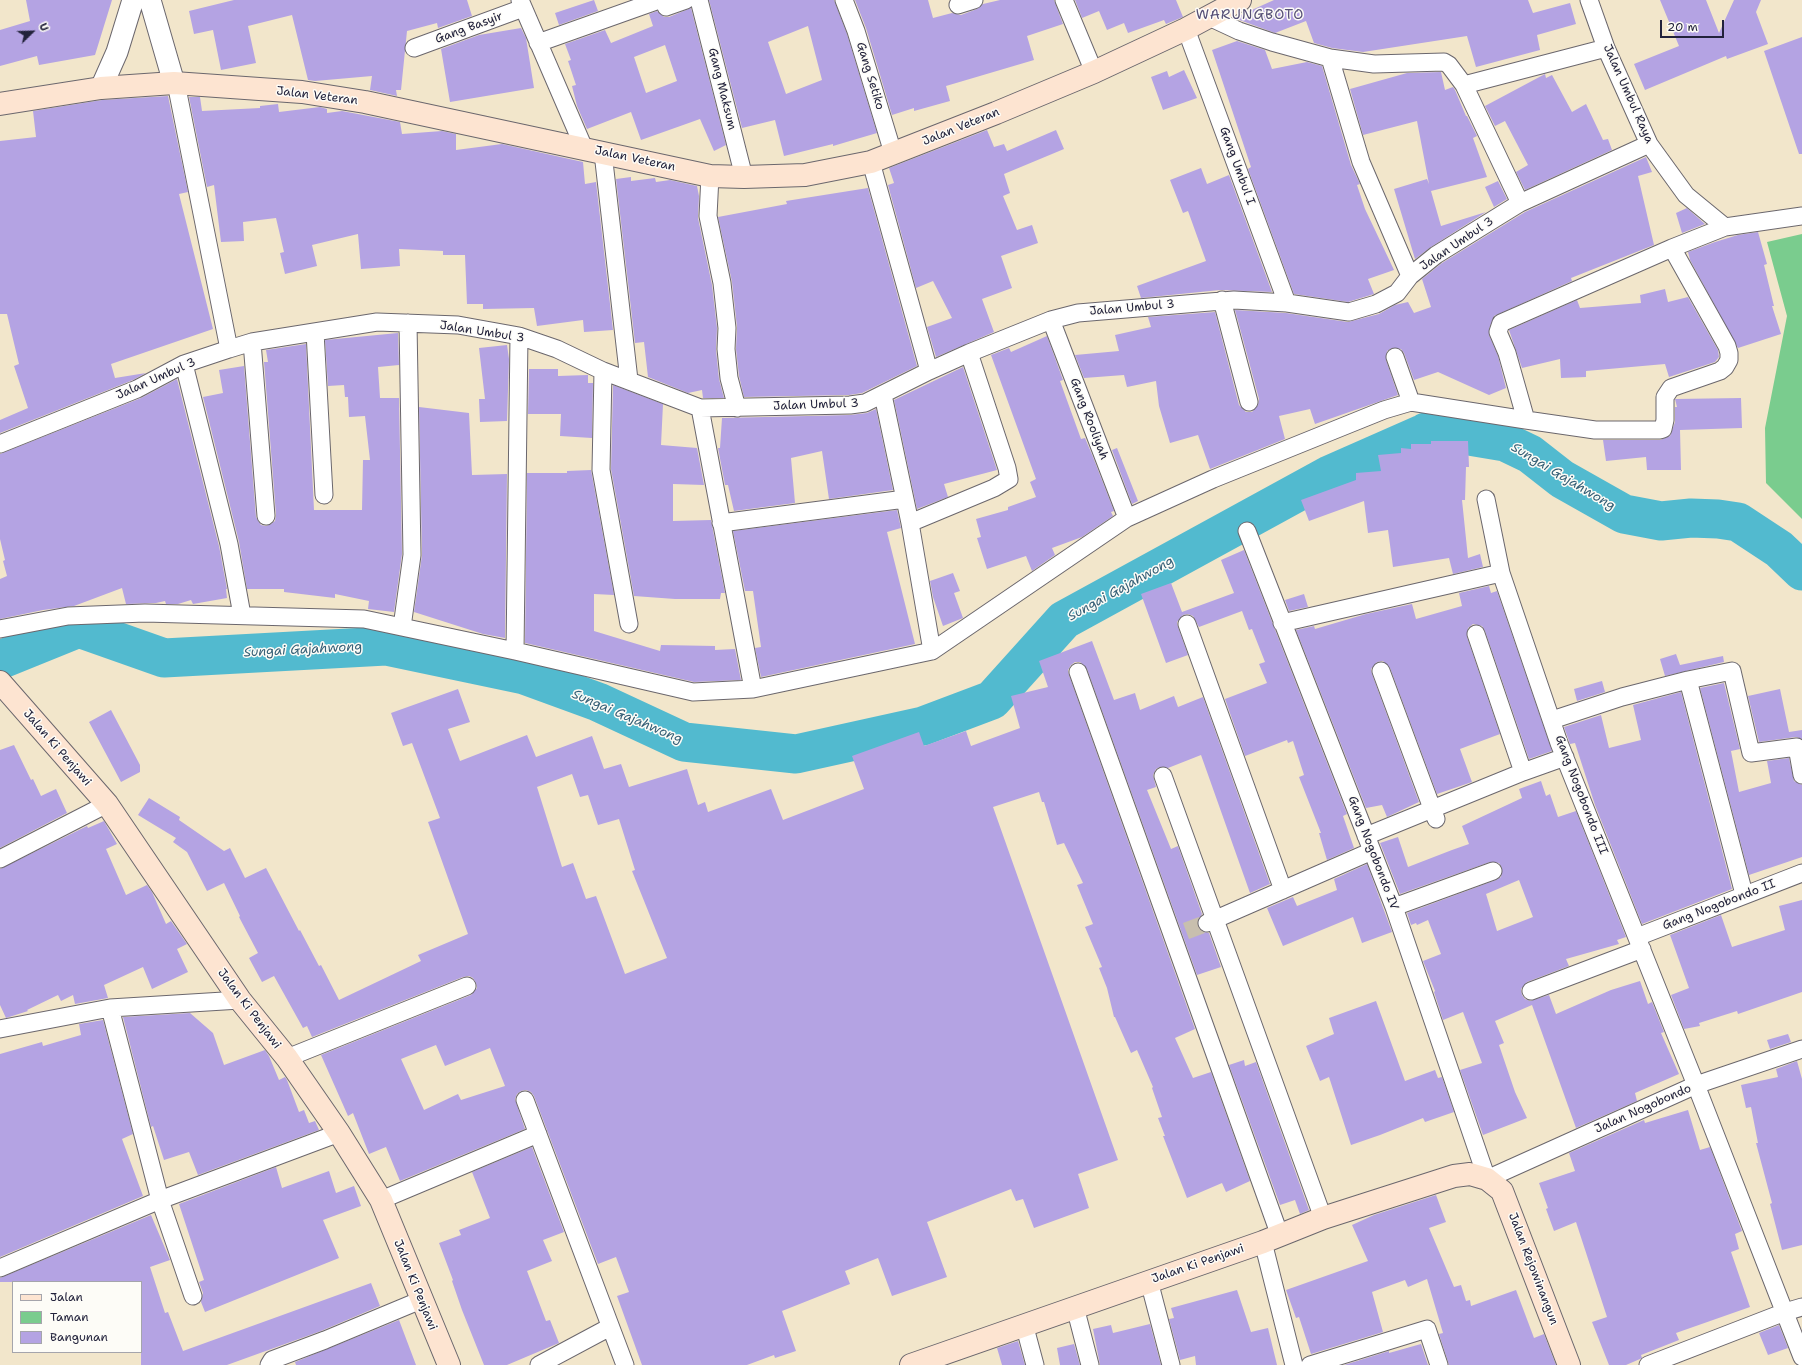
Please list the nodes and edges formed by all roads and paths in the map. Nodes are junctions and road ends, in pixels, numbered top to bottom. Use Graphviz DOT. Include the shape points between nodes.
graph roads {
  1 [pos="133,0"];
  2 [pos="150,0"];
  3 [pos="659,0"];
  4 [pos="664,0"];
  5 [pos="686,0"];
  6 [pos="699,0"];
  7 [pos="844,0"];
  8 [pos="974,0"];
  9 [pos="1064,0"];
  10 [pos="1240,0"];
  11 [pos="1589,0"];
  12 [pos="521,4"];
  13 [pos="958,5"];
  14 [pos="1209,16"];
  15 [pos="1186,29"];
  16 [pos="538,43"];
  17 [pos="414,48"];
  18 [pos="1606,48"];
  19 [pos="1330,58"];
  20 [pos="1094,72"];
  21 [pos="175,83"];
  22 [pos="1464,85"];
  23 [pos="101,88"];
  24 [pos="0,104"];
  25 [pos="1649,144"];
  26 [pos="593,151"];
  27 [pos="893,153"];
  28 [pos="870,162"];
  29 [pos="710,176"];
  30 [pos="744,177"];
  31 [pos="1520,203"];
  32 [pos="1802,216"];
  33 [pos="1725,228"];
  34 [pos="1672,248"];
  35 [pos="1410,276"];
  36 [pos="1222,300"];
  37 [pos="1287,303"];
  38 [pos="1051,320"];
  39 [pos="408,323"];
  40 [pos="315,332"];
  41 [pos="519,336"];
  42 [pos="252,342"];
  43 [pos="229,349"];
  44 [pos="969,353"];
  45 [pos="1395,357"];
  46 [pos="184,364"];
  47 [pos="603,371"];
  48 [pos="929,371"];
  49 [pos="629,380"];
  50 [pos="883,395"];
  51 [pos="1249,402"];
  52 [pos="1411,402"];
  53 [pos="700,408"];
  54 [pos="737,408"];
  55 [pos="1526,420"];
  56 [pos="0,444"];
  57 [pos="324,495"];
  58 [pos="905,499"];
  59 [pos="1486,499"];
  60 [pos="266,516"];
  61 [pos="1128,518"];
  62 [pos="721,523"];
  63 [pos="910,523"];
  64 [pos="1247,531"];
  65 [pos="1501,573"];
  66 [pos="242,615"];
  67 [pos="1282,623"];
  68 [pos="629,624"];
  69 [pos="1187,624"];
  70 [pos="402,627"];
  71 [pos="0,629"];
  72 [pos="1476,634"];
  73 [pos="515,651"];
  74 [pos="932,651"];
  75 [pos="1381,671"];
  76 [pos="1078,672"];
  77 [pos="1688,680"];
  78 [pos="0,682"];
  79 [pos="753,689"];
  80 [pos="1552,720"];
  81 [pos="1565,757"];
  82 [pos="1523,772"];
  83 [pos="1163,776"];
  84 [pos="1802,776"];
  85 [pos="107,804"];
  86 [pos="1435,814"];
  87 [pos="1369,843"];
  88 [pos="0,859"];
  89 [pos="1493,871"];
  90 [pos="1802,873"];
  91 [pos="1283,890"];
  92 [pos="1744,894"];
  93 [pos="1394,907"];
  94 [pos="1211,922"];
  95 [pos="1639,943"];
  96 [pos="467,986"];
  97 [pos="1531,991"];
  98 [pos="240,1000"];
  99 [pos="110,1008"];
  100 [pos="0,1029"];
  101 [pos="1802,1049"];
  102 [pos="286,1058"];
  103 [pos="1696,1085"];
  104 [pos="525,1100"];
  105 [pos="339,1133"];
  106 [pos="538,1134"];
  107 [pos="1487,1179"];
  108 [pos="160,1200"];
  109 [pos="381,1200"];
  110 [pos="1323,1218"];
  111 [pos="1272,1239"];
  112 [pos="0,1268"];
  113 [pos="1149,1281"];
  114 [pos="193,1296"];
  115 [pos="421,1300"];
  116 [pos="1075,1307"];
  117 [pos="1802,1307"];
  118 [pos="1785,1312"];
  119 [pos="1024,1324"];
  120 [pos="610,1327"];
  121 [pos="1802,1357"];
  122 [pos="269,1365"];
  123 [pos="449,1365"];
  124 [pos="539,1365"];
  125 [pos="625,1365"];
  126 [pos="911,1365"];
  127 [pos="1034,1365"];
  128 [pos="1090,1365"];
  129 [pos="1171,1365"];
  130 [pos="1294,1365"];
  131 [pos="1310,1365"];
  132 [pos="1438,1365"];
  133 [pos="1569,1365"];
  134 [pos="1648,1365"];
  1 -- 23 [label="street" via="117,52"];
  2 -- 21 [label="street"];
  3 -- 16 [label="street"];
  4 -- 5 [label="street" via="666,7"];
  6 -- 30 [label="street, Gang Maksum"];
  7 -- 27 [label="street, Gang Setiko" via="856,30"];
  8 -- 13 [label="street"];
  9 -- 20 [label="street"];
  10 -- 14 [label="main road, Jalan Veteran"];
  11 -- 18 [label="street, Jalan Umbul Raya"];
  12 -- 16 [label="street"];
  12 -- 17 [label="street, Gang Basyir"];
  14 -- 15 [label="main road, Jalan Veteran"];
  14 -- 19 [label="street" via="1240,31"];
  15 -- 20 [label="main road, Jalan Veteran"];
  15 -- 37 [label="street, Gang Umbul I"];
  16 -- 26 [label="street"];
  18 -- 22 [label="street"];
  18 -- 25 [label="street, Jalan Umbul Raya"];
  19 -- 22 [label="street" via="1374,64 1444,62"];
  19 -- 35 [label="street" via="1361,162"];
  20 -- 27 [label="main road, Jalan Veteran"];
  21 -- 23 [label="main road, Jalan Veteran"];
  21 -- 26 [label="main road, Jalan Veteran" via="302,92 358,101"];
  21 -- 43 [label="street"];
  22 -- 31 [label="street"];
  23 -- 24 [label="main road, Jalan Veteran"];
  25 -- 31 [label="street, Jalan Umbul 3"];
  25 -- 33 [label="street, Jalan Umbul Raya" via="1686,195"];
  26 -- 29 [label="main road, Jalan Veteran"];
  26 -- 49 [label="street"];
  27 -- 28 [label="main road, Jalan Veteran"];
  28 -- 30 [label="main road, Jalan Veteran" via="805,175"];
  28 -- 48 [label="street"];
  29 -- 30 [label="main road, Jalan Veteran"];
  29 -- 54 [label="street" via="708,216 722,283 729,378"];
  31 -- 35 [label="street, Jalan Umbul 3" via="1436,255"];
  32 -- 33 [label="street"];
  33 -- 34 [label="street"];
  34 -- 55 [label="street" via="1501,323 1498,332 1507,353"];
  34 -- 55 [label="street" via="1727,346 1729,360 1725,367 1671,388 1665,397 1665,420 1663,429 1660,430 1595,430"];
  35 -- 37 [label="street, Jalan Umbul 3" via="1397,293 1376,304 1349,312"];
  36 -- 37 [label="street, Jalan Umbul 3"];
  36 -- 38 [label="street, Jalan Umbul 3" via="1078,313"];
  36 -- 51 [label="street"];
  38 -- 44 [label="street, Jalan Umbul 3"];
  38 -- 61 [label="street, Gang Rooliyah"];
  39 -- 40 [label="street, Jalan Umbul 3" via="377,322"];
  39 -- 41 [label="street, Jalan Umbul 3" via="458,325"];
  39 -- 70 [label="street" via="412,555"];
  40 -- 42 [label="street, Jalan Umbul 3"];
  40 -- 57 [label="street"];
  41 -- 47 [label="street, Jalan Umbul 3" via="557,349"];
  41 -- 73 [label="street"];
  42 -- 43 [label="street, Jalan Umbul 3"];
  42 -- 60 [label="street"];
  43 -- 46 [label="street, Jalan Umbul 3"];
  44 -- 48 [label="street, Jalan Umbul 3"];
  44 -- 63 [label="street" via="1009,479 994,488"];
  45 -- 52 [label="street"];
  46 -- 56 [label="street, Jalan Umbul 3" via="137,389"];
  46 -- 66 [label="street" via="229,544"];
  47 -- 49 [label="street, Jalan Umbul 3"];
  47 -- 68 [label="street" via="601,470"];
  48 -- 50 [label="street, Jalan Umbul 3"];
  49 -- 53 [label="street, Jalan Umbul 3"];
  50 -- 54 [label="street, Jalan Umbul 3" via="865,403 850,405"];
  50 -- 58 [label="street"];
  52 -- 55 [label="street"];
  52 -- 61 [label="street" via="1369,416"];
  53 -- 54 [label="street, Jalan Umbul 3"];
  53 -- 62 [label="street"];
  58 -- 62 [label="street"];
  58 -- 63 [label="street"];
  59 -- 65 [label="street, Gang Nogobondo III"];
  61 -- 74 [label="street"];
  62 -- 79 [label="street"];
  63 -- 74 [label="street"];
  64 -- 67 [label="street, Gang Nogobondo IV"];
  65 -- 67 [label="street"];
  65 -- 80 [label="street, Gang Nogobondo III"];
  66 -- 70 [label="street" via="364,618"];
  66 -- 71 [label="street" via="144,613 68,616"];
  67 -- 87 [label="street, Gang Nogobondo IV"];
  69 -- 91 [label="street"];
  70 -- 73 [label="street"];
  72 -- 82 [label="street"];
  73 -- 79 [label="street" via="693,692"];
  74 -- 79 [label="street"];
  75 -- 86 [label="street"];
  76 -- 111 [label="street" via="1179,934"];
  77 -- 80 [label="street" via="1622,697"];
  77 -- 84 [label="street" via="1732,671 1751,753 1797,747"];
  77 -- 92 [label="street"];
  78 -- 85 [label="main road, Jalan Ki Penjawi"];
  80 -- 81 [label="street, Gang Nogobondo III"];
  81 -- 82 [label="street"];
  81 -- 95 [label="street, Gang Nogobondo III"];
  82 -- 86 [label="street"];
  83 -- 94 [label="street"];
  85 -- 88 [label="street"];
  85 -- 98 [label="main road, Jalan Ki Penjawi"];
  86 -- 87 [label="street"];
  87 -- 91 [label="street"];
  87 -- 93 [label="street, Gang Nogobondo IV"];
  89 -- 93 [label="street"];
  90 -- 92 [label="street, Gang Nogobondo II"];
  91 -- 94 [label="street"];
  92 -- 95 [label="street, Gang Nogobondo II"];
  93 -- 107 [label="street, Gang Nogobondo IV"];
  94 -- 110 [label="street"];
  95 -- 97 [label="street, Gang Nogobondo II"];
  95 -- 103 [label="street, Gang Nogobondo III"];
  96 -- 102 [label="street"];
  98 -- 99 [label="street"];
  98 -- 102 [label="main road, Jalan Ki Penjawi"];
  99 -- 100 [label="street"];
  99 -- 108 [label="street"];
  101 -- 103 [label="street, Jalan Nogobondo"];
  102 -- 105 [label="main road, Jalan Ki Penjawi"];
  103 -- 107 [label="street, Jalan Nogobondo"];
  103 -- 118 [label="street, Gang Nogobondo III"];
  104 -- 106 [label="street"];
  105 -- 108 [label="street"];
  105 -- 109 [label="main road, Jalan Ki Penjawi"];
  106 -- 109 [label="street"];
  106 -- 120 [label="street"];
  107 -- 110 [label="main road, Jalan Ki Penjawi" via="1470,1174 1454,1176"];
  107 -- 133 [label="main road, Jalan Rejowinangun" via="1502,1191"];
  108 -- 112 [label="street"];
  108 -- 114 [label="street"];
  109 -- 115 [label="main road, Jalan Ki Penjawi"];
  110 -- 111 [label="main road, Jalan Ki Penjawi"];
  111 -- 113 [label="main road, Jalan Ki Penjawi"];
  111 -- 130 [label="street"];
  113 -- 116 [label="main road, Jalan Ki Penjawi"];
  113 -- 129 [label="street"];
  115 -- 122 [label="street" via="272,1360"];
  115 -- 123 [label="main road, Jalan Ki Penjawi"];
  116 -- 119 [label="main road, Jalan Ki Penjawi"];
  116 -- 128 [label="street"];
  117 -- 118 [label="street"];
  118 -- 121 [label="street, Gang Nogobondo III"];
  118 -- 134 [label="street"];
  119 -- 126 [label="main road, Jalan Ki Penjawi"];
  119 -- 127 [label="street"];
  120 -- 124 [label="street"];
  120 -- 125 [label="street"];
  131 -- 132 [label="street" via="1428,1329"];
}
